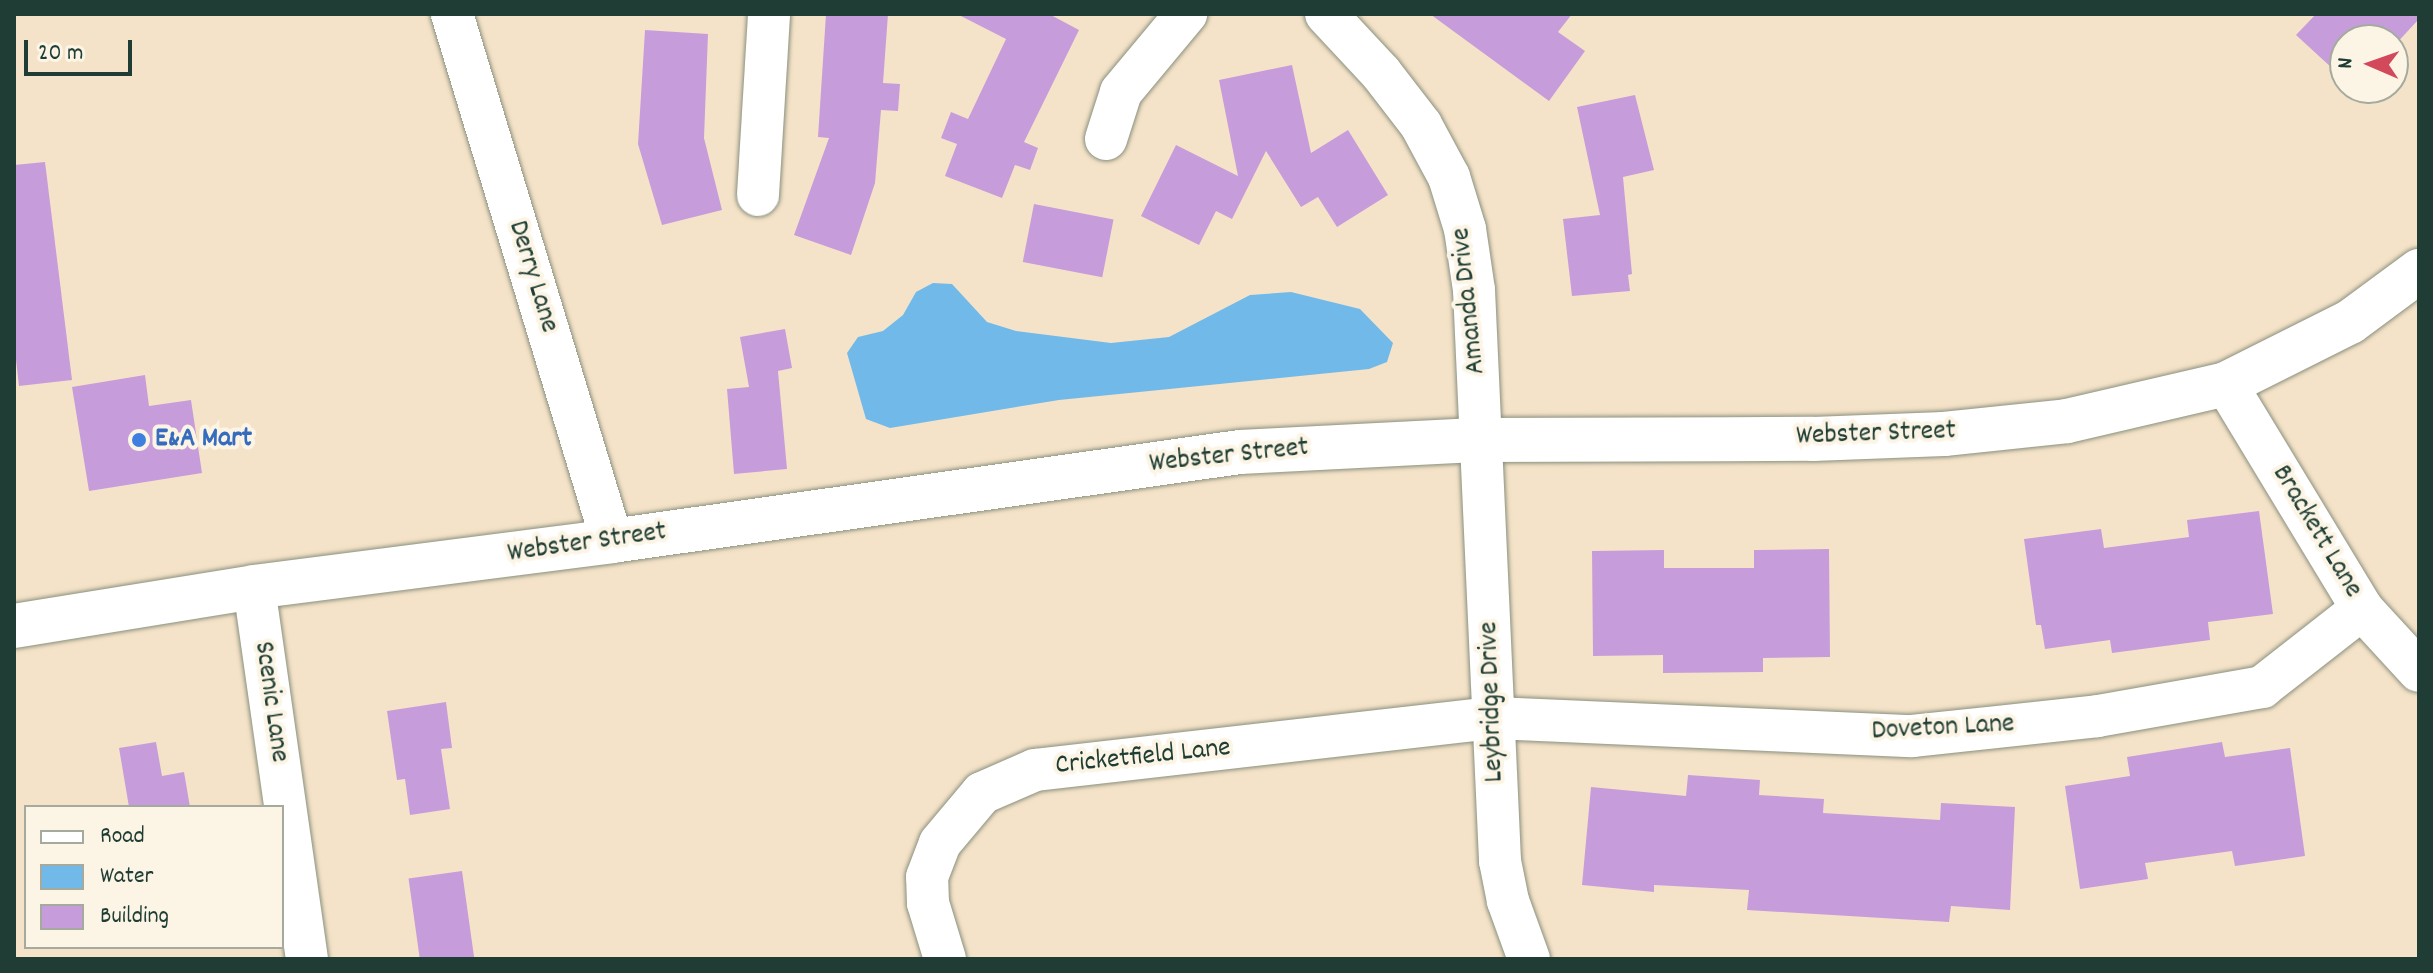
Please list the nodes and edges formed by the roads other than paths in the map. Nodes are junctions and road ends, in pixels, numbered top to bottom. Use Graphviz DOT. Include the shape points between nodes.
graph roads {
  1 [pos="452,14"];
  2 [pos="769,14"];
  3 [pos="1186,14"];
  4 [pos="1326,14"];
  5 [pos="1106,139"];
  6 [pos="758,195"];
  7 [pos="2419,271"];
  8 [pos="2226,384"];
  9 [pos="1481,440"];
  10 [pos="612,541"];
  11 [pos="254,587"];
  12 [pos="2362,609"];
  13 [pos="14,626"];
  14 [pos="2419,671"];
  15 [pos="1494,718"];
  16 [pos="307,959"];
  17 [pos="945,959"];
  18 [pos="1529,959"];
  1 -- 10 [label="street, Derry Lane"];
  2 -- 6 [label="street"];
  3 -- 5 [label="street" via="1121,92"];
  4 -- 9 [label="street, Amanda Drive" via="1405,104 1449,177 1465,229 1474,290"];
  7 -- 8 [label="main road, Webster Street" via="2350,322"];
  8 -- 9 [label="main road, Webster Street" via="2067,421 1944,434"];
  8 -- 12 [label="street, Brackett Lane"];
  9 -- 10 [label="main road, Webster Street" via="1240,452"];
  9 -- 15 [label="street, Leybridge Drive"];
  10 -- 11 [label="main road, Webster Street"];
  11 -- 13 [label="main road, Webster Street"];
  11 -- 16 [label="street, Scenic Lane"];
  12 -- 14 [label="street, Brackett Lane"];
  12 -- 15 [label="street, Doveton Lane" via="2262,687 2098,716 1912,736"];
  15 -- 17 [label="street, Cricketfield Lane" via="1035,770 1008,779 982,793 961,817 940,843 927,877 928,903"];
  15 -- 18 [label="street, Leybridge Drive" via="1500,861"];
}
